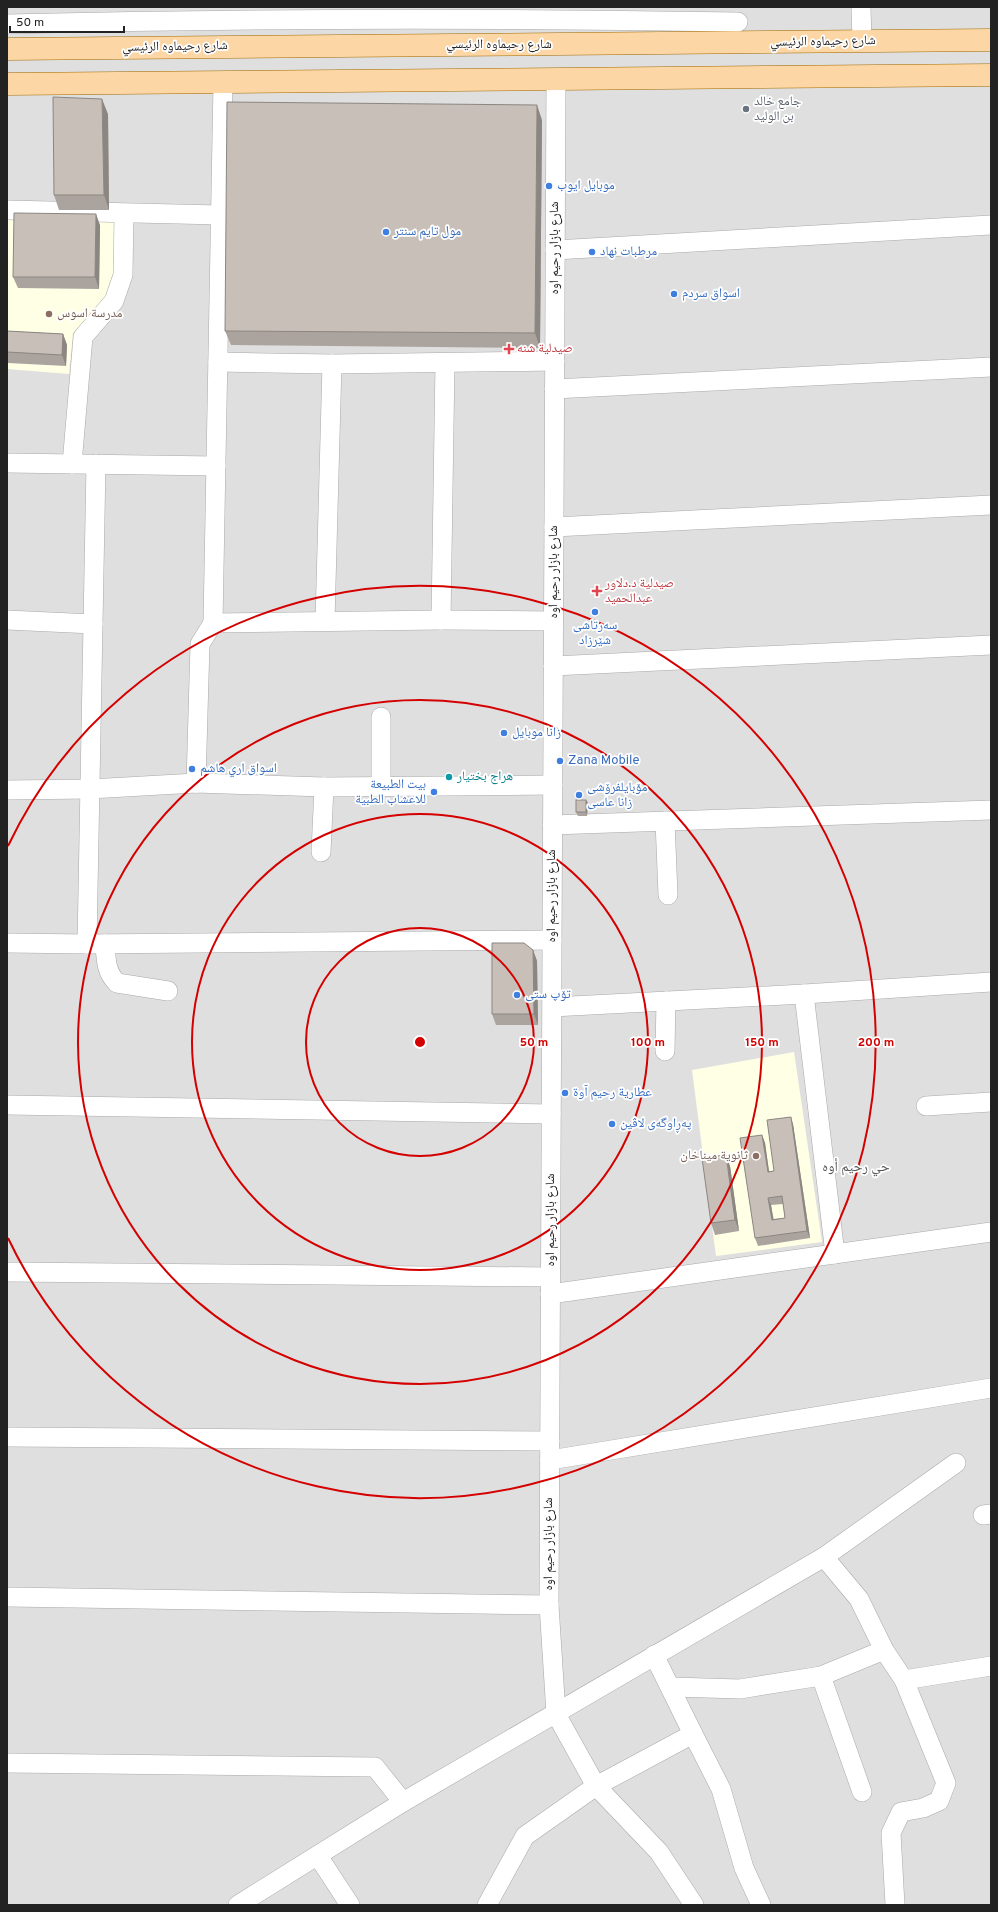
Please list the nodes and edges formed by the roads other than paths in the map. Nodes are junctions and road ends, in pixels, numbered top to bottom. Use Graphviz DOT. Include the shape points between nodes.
graph roads {
  1 [pos="861,7"];
  2 [pos="598,13"];
  3 [pos="149,14"];
  4 [pos="7,24"];
  5 [pos="738,24"];
  6 [pos="991,40"];
  7 [pos="862,41"];
  8 [pos="7,49"];
  9 [pos="991,75"];
  10 [pos="556,78"];
  11 [pos="223,83"];
  12 [pos="7,84"];
  13 [pos="7,210"];
  14 [pos="124,214"];
  15 [pos="220,215"];
  16 [pos="991,225"];
  17 [pos="555,250"];
  18 [pos="555,361"];
  19 [pos="218,362"];
  20 [pos="445,363"];
  21 [pos="332,364"];
  22 [pos="991,367"];
  23 [pos="554,389"];
  24 [pos="7,463"];
  25 [pos="72,464"];
  26 [pos="96,464"];
  27 [pos="216,466"];
  28 [pos="991,505"];
  29 [pos="554,527"];
  30 [pos="7,620"];
  31 [pos="441,620"];
  32 [pos="325,621"];
  33 [pos="553,621"];
  34 [pos="213,623"];
  35 [pos="93,624"];
  36 [pos="991,645"];
  37 [pos="553,666"];
  38 [pos="381,717"];
  39 [pos="196,784"];
  40 [pos="553,785"];
  41 [pos="324,787"];
  42 [pos="381,787"];
  43 [pos="90,789"];
  44 [pos="7,790"];
  45 [pos="991,810"];
  46 [pos="665,821"];
  47 [pos="552,825"];
  48 [pos="321,852"];
  49 [pos="668,896"];
  50 [pos="552,940"];
  51 [pos="7,943"];
  52 [pos="96,944"];
  53 [pos="991,982"];
  54 [pos="168,991"];
  55 [pos="804,994"];
  56 [pos="666,1001"];
  57 [pos="552,1007"];
  58 [pos="665,1051"];
  59 [pos="991,1102"];
  60 [pos="7,1105"];
  61 [pos="926,1106"];
  62 [pos="551,1114"];
  63 [pos="991,1232"];
  64 [pos="835,1254"];
  65 [pos="7,1272"];
  66 [pos="550,1285"];
  67 [pos="991,1388"];
  68 [pos="7,1437"];
  69 [pos="550,1441"];
  70 [pos="550,1460"];
  71 [pos="956,1463"];
  72 [pos="824,1557"];
  73 [pos="7,1597"];
  74 [pos="549,1605"];
  75 [pos="884,1650"];
  76 [pos="654,1655"];
  77 [pos="991,1666"];
  78 [pos="821,1676"];
  79 [pos="904,1680"];
  80 [pos="672,1687"];
  81 [pos="556,1714"];
  82 [pos="693,1734"];
  83 [pos="7,1763"];
  84 [pos="596,1786"];
  85 [pos="862,1792"];
  86 [pos="403,1802"];
  87 [pos="318,1856"];
  88 [pos="238,1905"];
  89 [pos="350,1905"];
  90 [pos="487,1905"];
  91 [pos="694,1905"];
  92 [pos="761,1905"];
  93 [pos="895,1905"];
  1 -- 7 [label="street"];
  2 -- 3 [label="street"];
  2 -- 5 [label="street"];
  3 -- 4 [label="street"];
  5 -- 7 [label="main road, شارع رحيماوه الرئيسي"];
  5 -- 8 [label="main road, شارع رحيماوه الرئيسي"];
  6 -- 7 [label="main road, شارع رحيماوه الرئيسي"];
  9 -- 10 [label="main road"];
  10 -- 11 [label="main road"];
  10 -- 17 [label="street, شارع بازار رحيم اوه"];
  11 -- 12 [label="main road"];
  11 -- 15 [label="street"];
  13 -- 14 [label="street"];
  14 -- 15 [label="street"];
  14 -- 25 [label="street" via="123,275 114,301 83,337"];
  15 -- 19 [label="street"];
  16 -- 17 [label="street"];
  17 -- 18 [label="street, شارع بازار رحيم اوه"];
  18 -- 20 [label="street"];
  18 -- 23 [label="street, شارع بازار رحيم اوه"];
  19 -- 21 [label="street"];
  19 -- 27 [label="street"];
  20 -- 21 [label="street"];
  20 -- 31 [label="street"];
  21 -- 32 [label="street"];
  22 -- 23 [label="street"];
  23 -- 29 [label="street, شارع بازار رحيم اوه"];
  24 -- 25 [label="street"];
  25 -- 26 [label="street"];
  26 -- 27 [label="street"];
  26 -- 35 [label="street"];
  27 -- 34 [label="street"];
  28 -- 29 [label="street"];
  29 -- 33 [label="street, شارع بازار رحيم اوه"];
  30 -- 35 [label="street"];
  31 -- 32 [label="street"];
  31 -- 33 [label="street"];
  32 -- 34 [label="street"];
  33 -- 37 [label="street, شارع بازار رحيم اوه"];
  34 -- 39 [label="street" via="200,644"];
  35 -- 43 [label="street"];
  36 -- 37 [label="street"];
  37 -- 40 [label="street, شارع بازار رحيم اوه"];
  38 -- 42 [label="street"];
  39 -- 41 [label="street"];
  39 -- 43 [label="street"];
  40 -- 42 [label="street"];
  40 -- 47 [label="street, شارع بازار رحيم اوه"];
  41 -- 42 [label="street"];
  41 -- 48 [label="street"];
  43 -- 44 [label="street"];
  43 -- 52 [label="street"];
  45 -- 46 [label="street"];
  46 -- 47 [label="street"];
  46 -- 49 [label="street"];
  47 -- 50 [label="street, شارع بازار رحيم اوه"];
  50 -- 52 [label="street"];
  50 -- 57 [label="street, شارع بازار رحيم اوه"];
  51 -- 52 [label="street"];
  52 -- 54 [label="street" via="112,978 117,983"];
  53 -- 55 [label="street"];
  55 -- 56 [label="street"];
  55 -- 64 [label="street"];
  56 -- 57 [label="street"];
  56 -- 58 [label="street"];
  57 -- 62 [label="street, شارع بازار رحيم اوه"];
  59 -- 61 [label="street"];
  60 -- 62 [label="street"];
  62 -- 66 [label="street, شارع بازار رحيم اوه"];
  63 -- 64 [label="street"];
  64 -- 66 [label="street"];
  65 -- 66 [label="street"];
  66 -- 69 [label="street, شارع بازار رحيم اوه"];
  67 -- 70 [label="street"];
  68 -- 69 [label="street"];
  69 -- 70 [label="street, شارع بازار رحيم اوه"];
  70 -- 74 [label="street, شارع بازار رحيم اوه"];
  71 -- 72 [label="street"];
  72 -- 75 [label="street" via="859,1599"];
  72 -- 76 [label="street"];
  73 -- 74 [label="street"];
  74 -- 81 [label="street, شارع بازار رحيم اوه"];
  75 -- 78 [label="street"];
  75 -- 79 [label="street"];
  76 -- 80 [label="street"];
  76 -- 81 [label="street"];
  77 -- 79 [label="street"];
  78 -- 80 [label="street" via="740,1689"];
  78 -- 85 [label="street"];
  79 -- 93 [label="street" via="946,1783 939,1801 923,1808 901,1812 891,1833"];
  80 -- 82 [label="street"];
  81 -- 84 [label="street"];
  81 -- 86 [label="street"];
  82 -- 84 [label="street"];
  82 -- 92 [label="street" via="721,1789 744,1868"];
  83 -- 86 [label="street" via="375,1767"];
  84 -- 90 [label="street" via="525,1836"];
  84 -- 91 [label="street" via="659,1852"];
  86 -- 87 [label="street"];
  87 -- 88 [label="street"];
  87 -- 89 [label="street"];
}
